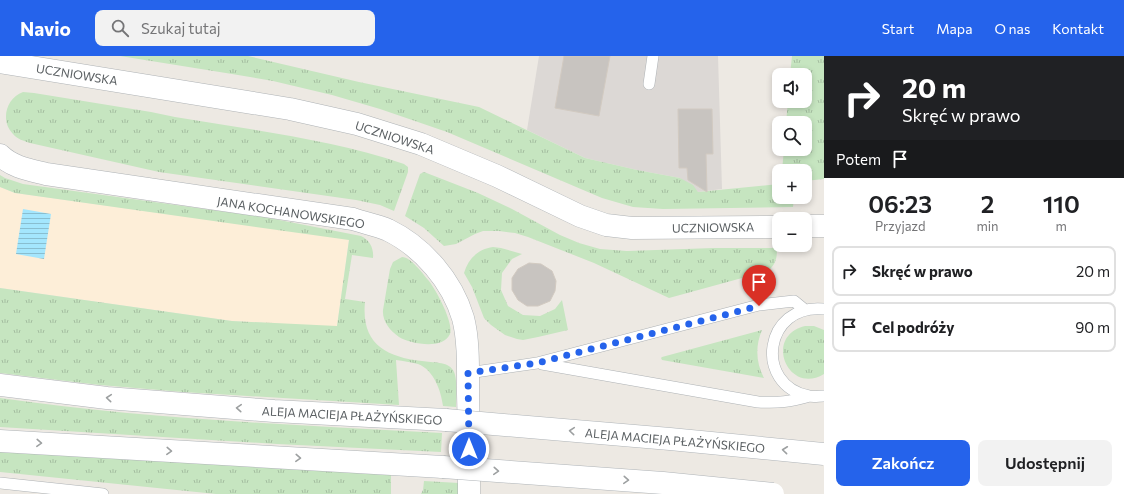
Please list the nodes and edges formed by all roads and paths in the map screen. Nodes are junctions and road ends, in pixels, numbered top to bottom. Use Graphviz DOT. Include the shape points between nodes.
graph roads {
  1 [pos="653,56"];
  2 [pos="0,62"];
  3 [pos="649,84"];
  4 [pos="0,155"];
  5 [pos="812,226"];
  6 [pos="824,226"];
  7 [pos="772,227"];
  8 [pos="824,309"];
  9 [pos="805,310"];
  10 [pos="537,363"];
  11 [pos="468,373"];
  12 [pos="0,385"];
  13 [pos="810,396"];
  14 [pos="824,396"];
  15 [pos="0,441"];
  16 [pos="824,454"];
  17 [pos="0,483"];
  18 [pos="103,494"];
  19 [pos="469,494"];
  20 [pos="773,494"];
  1 -- 3 [label="lane"];
  2 -- 7 [label="main road, UCZNIOWSKA" via="276,107 357,124 421,144 497,176 580,216 606,225 632,228"];
  4 -- 11 [label="main road, JANA KOCHANOWSKIEGO" via="20,167 46,174 353,219 388,230 411,244 429,260 456,300 464,325"];
  5 -- 6 [label="main road"];
  8 -- 9 [label="lane"];
  9 -- 10 [label="lane" via="794,301 759,306"];
  9 -- 13 [label="lane" via="782,324 775,335 772,355 778,374 786,384 797,392"];
  10 -- 11 [label="lane"];
  10 -- 13 [label="lane" via="758,402 777,403"];
  11 -- 19 [label="main road, JANA KOCHANOWSKIEGO"];
  16 -- 12 [label="main road, ALEJA MACIEJA PŁAŻYŃSKIEGO, one-way, bridge" via="446,420 274,411 107,398"];
  13 -- 14 [label="lane"];
  15 -- 20 [label="main road, one-way, bridge" via="443,467"];
  17 -- 18 [label="lane"];
}
